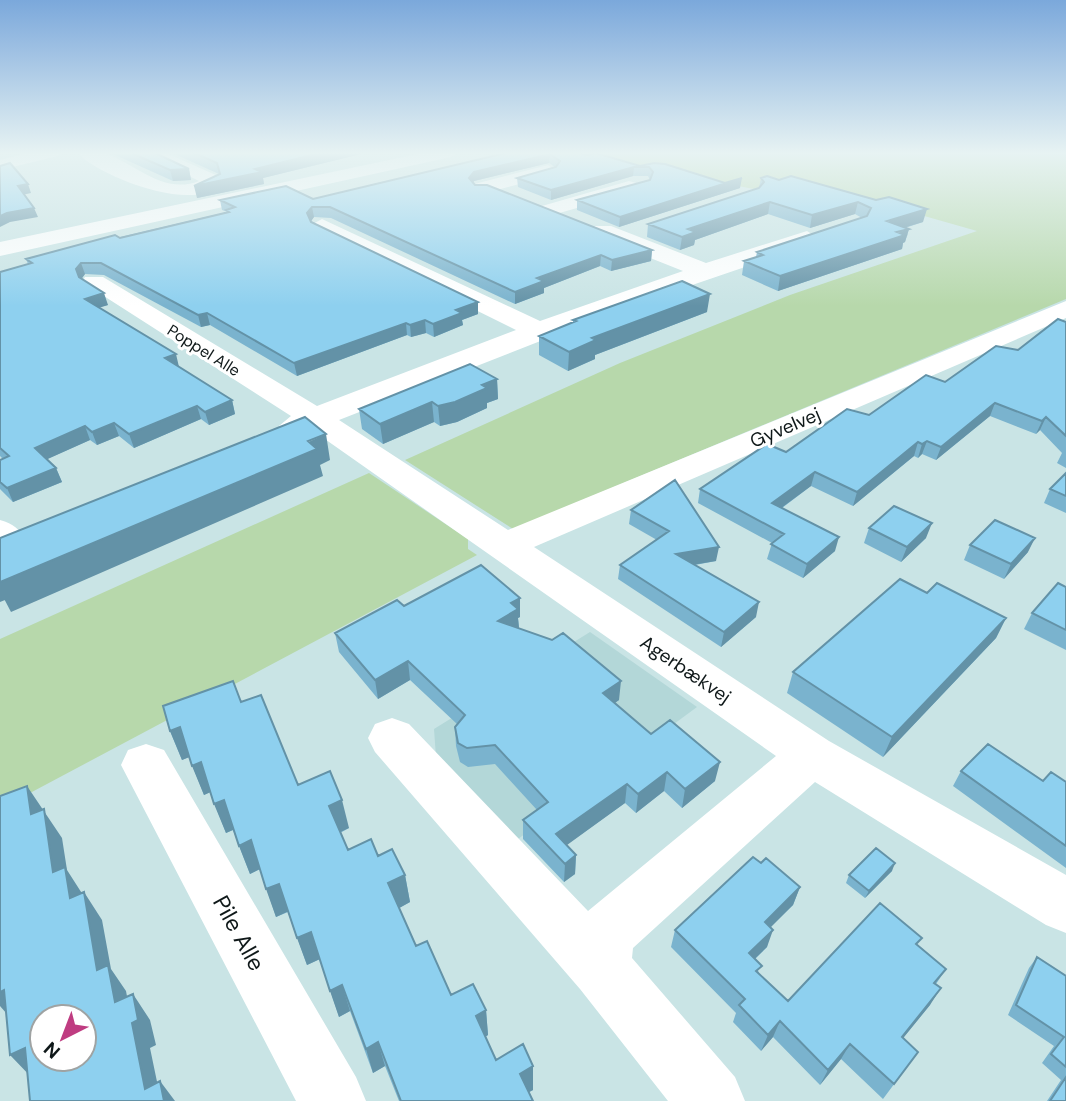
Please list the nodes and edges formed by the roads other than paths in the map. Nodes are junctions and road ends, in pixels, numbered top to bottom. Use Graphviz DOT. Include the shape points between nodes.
graph roads {
  1 [pos="210,203"];
  2 [pos="527,203"];
  3 [pos="572,203"];
  4 [pos="549,210"];
  5 [pos="346,218"];
  6 [pos="645,229"];
  7 [pos="831,230"];
  8 [pos="619,237"];
  9 [pos="0,248"];
  10 [pos="702,270"];
  11 [pos="123,273"];
  12 [pos="1066,309"];
  13 [pos="537,330"];
  14 [pos="315,418"];
  15 [pos="264,438"];
  16 [pos="504,546"];
  17 [pos="392,738"];
  18 [pos="812,755"];
  19 [pos="146,765"];
  20 [pos="1066,906"];
  21 [pos="601,968"];
  22 [pos="332,1101"];
  23 [pos="711,1101"];
  1 -- 9 [label="street"];
  2 -- 4 [label="street"];
  3 -- 4 [label="street"];
  4 -- 8 [label="street"];
  5 -- 13 [label="street" via="313,228"];
  6 -- 8 [label="street"];
  7 -- 10 [label="street"];
  8 -- 10 [label="street"];
  10 -- 13 [label="street"];
  11 -- 14 [label="street, Poppel Alle" via="85,285"];
  12 -- 16 [label="street, Gyvelvej"];
  13 -- 14 [label="street"];
  14 -- 15 [label="street"];
  14 -- 16 [label="street, Agerbækvej"];
  16 -- 18 [label="street, Agerbækvej"];
  17 -- 21 [label="street"];
  18 -- 20 [label="street, Agerbækvej"];
  18 -- 21 [label="street" via="604,935"];
  19 -- 22 [label="street, Pile Alle"];
  21 -- 23 [label="street"];
}
